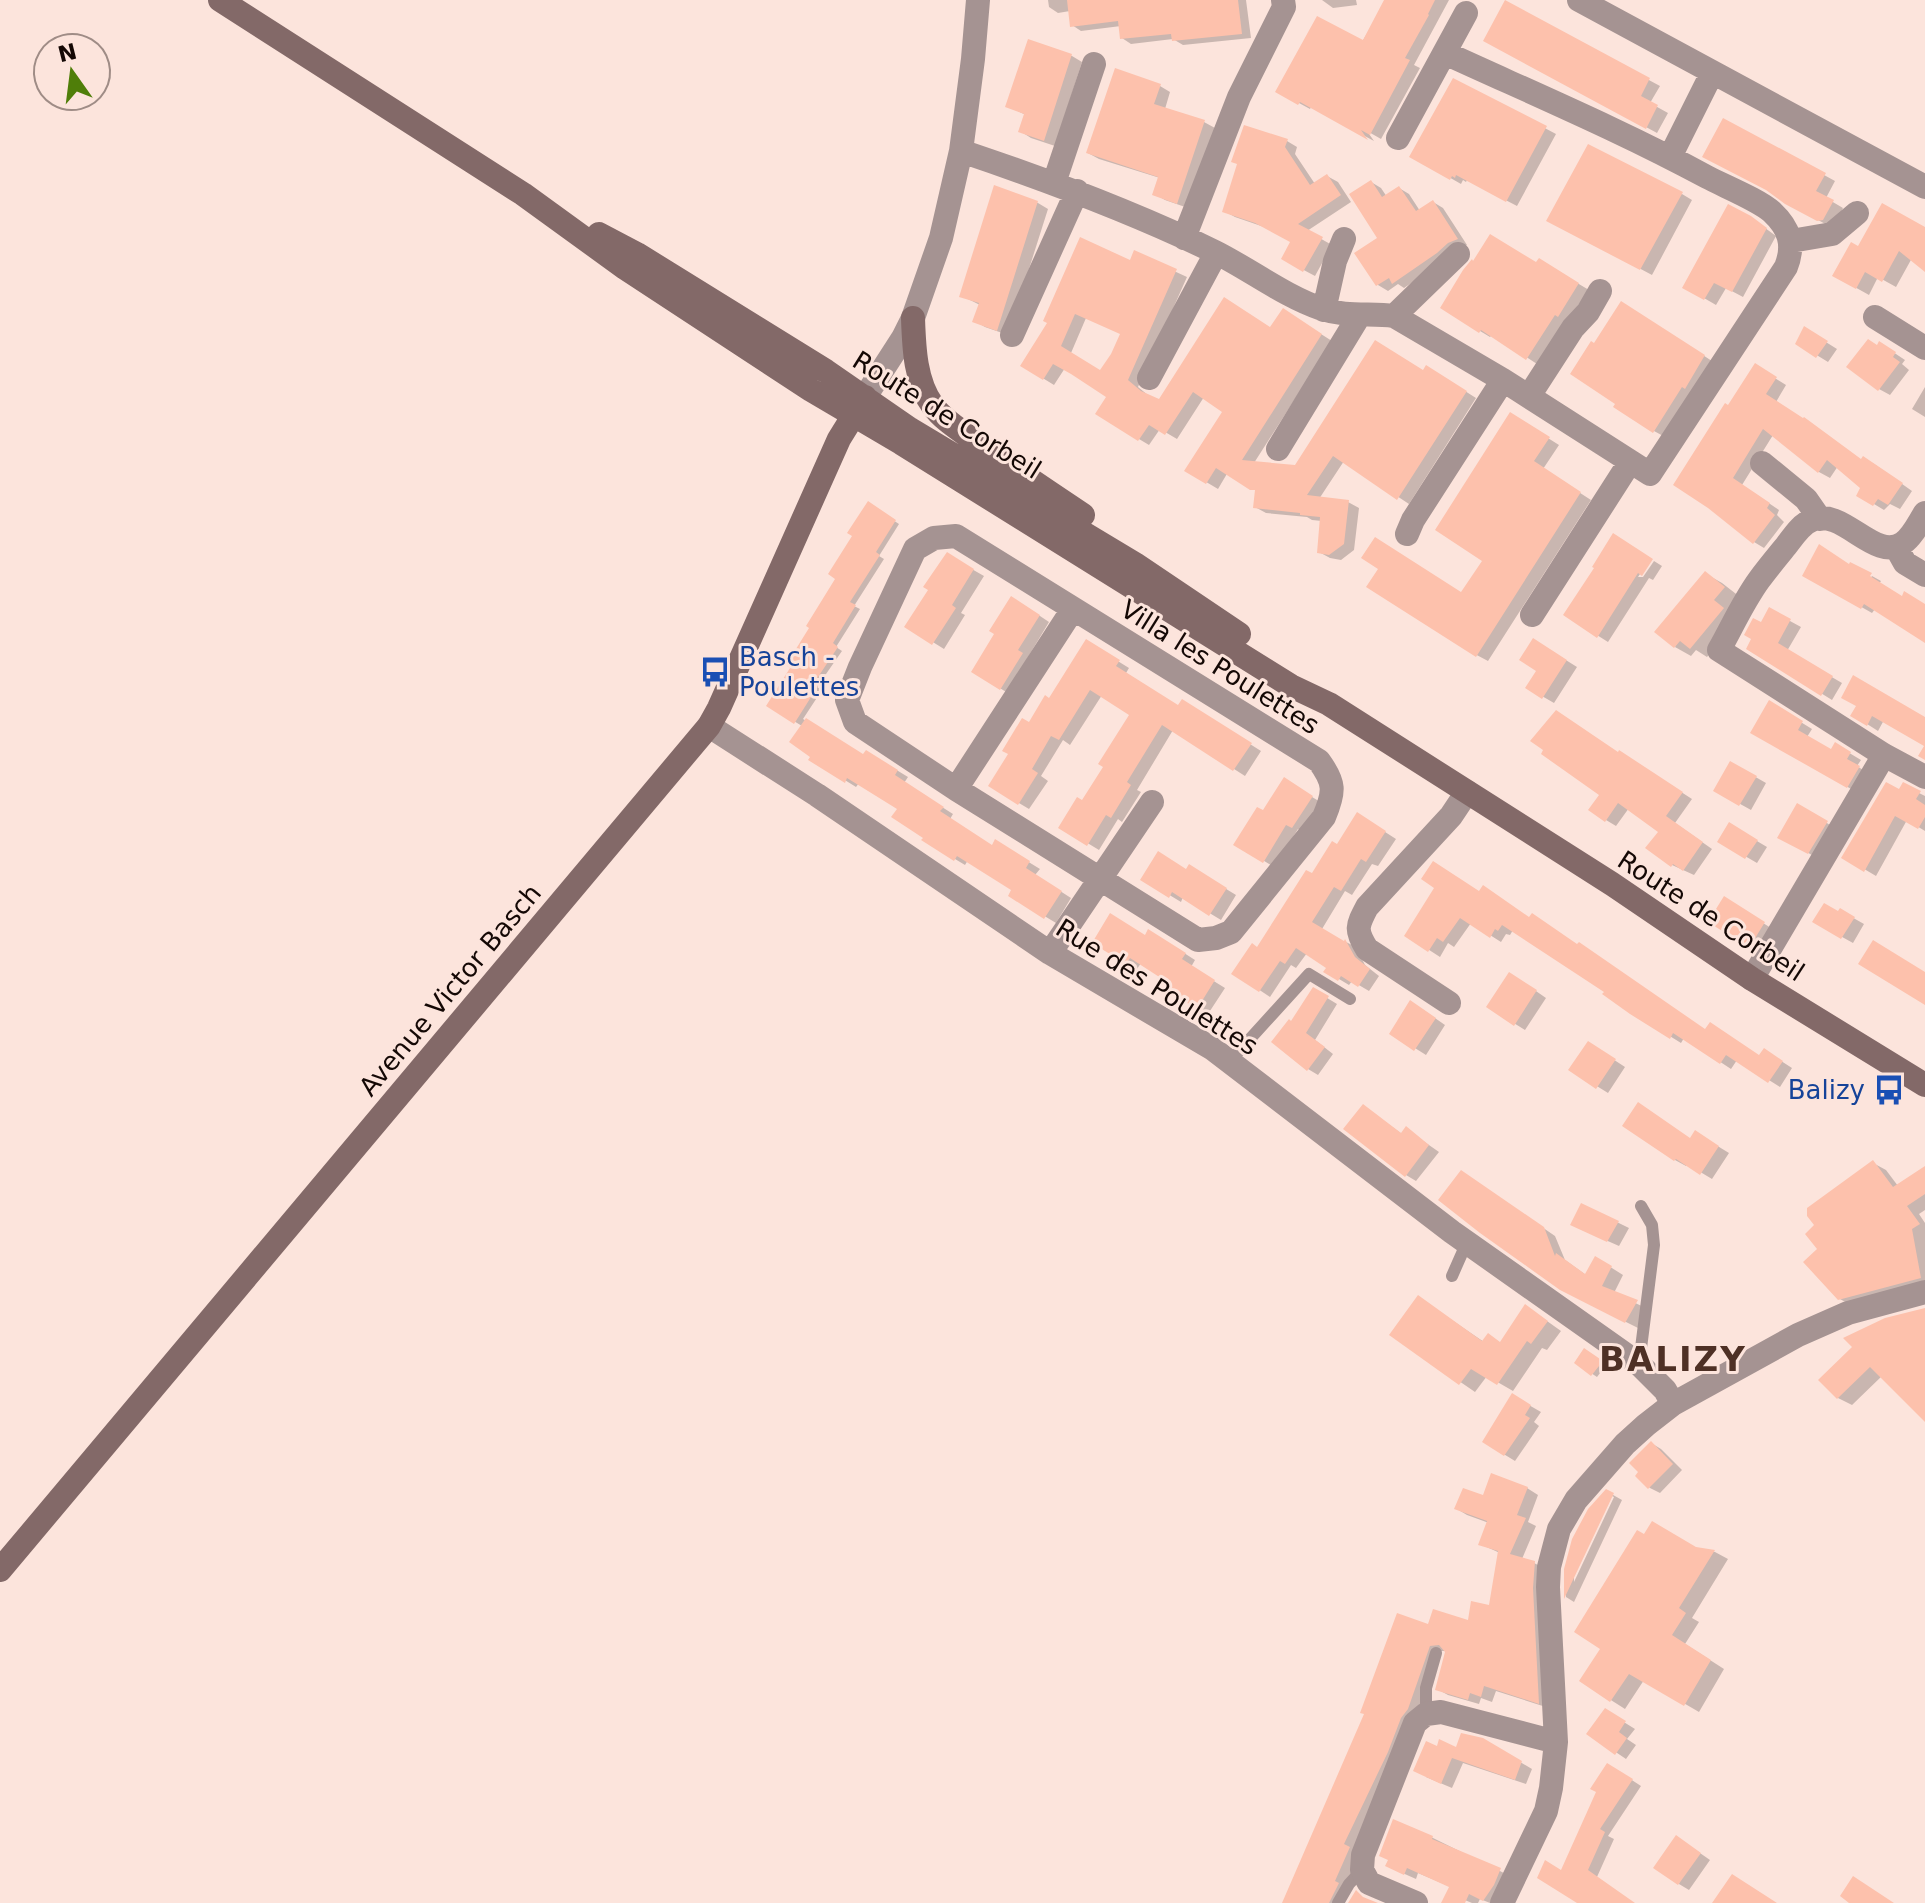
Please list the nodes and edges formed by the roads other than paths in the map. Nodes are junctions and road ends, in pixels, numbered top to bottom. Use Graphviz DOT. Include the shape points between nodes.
graph roads {
  1 [pos="220,0"];
  2 [pos="978,0"];
  3 [pos="1283,0"];
  4 [pos="1579,0"];
  5 [pos="1466,13"];
  6 [pos="1445,53"];
  7 [pos="1094,64"];
  8 [pos="1712,73"];
  9 [pos="1398,138"];
  10 [pos="961,151"];
  11 [pos="1670,157"];
  12 [pos="1054,183"];
  13 [pos="1925,187"];
  14 [pos="1077,191"];
  15 [pos="1857,213"];
  16 [pos="1184,238"];
  17 [pos="1344,239"];
  18 [pos="1791,241"];
  19 [pos="1216,253"];
  20 [pos="1458,254"];
  21 [pos="1600,291"];
  22 [pos="1324,310"];
  23 [pos="1359,316"];
  24 [pos="1394,316"];
  25 [pos="1875,317"];
  26 [pos="913,318"];
  27 [pos="1012,335"];
  28 [pos="1925,348"];
  29 [pos="1149,378"];
  30 [pos="1503,380"];
  31 [pos="1529,396"];
  32 [pos="860,406"];
  33 [pos="1278,449"];
  34 [pos="1762,463"];
  35 [pos="1640,468"];
  36 [pos="1925,513"];
  37 [pos="1820,519"];
  38 [pos="1407,534"];
  39 [pos="1896,547"];
  40 [pos="1135,564"];
  41 [pos="1925,575"];
  42 [pos="1073,609"];
  43 [pos="1532,615"];
  44 [pos="1329,704"];
  45 [pos="709,726"];
  46 [pos="1884,755"];
  47 [pos="1925,777"];
  48 [pos="956,789"];
  49 [pos="1467,792"];
  50 [pos="1152,802"];
  51 [pos="1100,880"];
  52 [pos="1050,953"];
  53 [pos="1752,979"];
  54 [pos="1350,999"];
  55 [pos="1449,1003"];
  56 [pos="1229,1062"];
  57 [pos="1925,1085"];
  58 [pos="1641,1206"];
  59 [pos="1467,1242"];
  60 [pos="1452,1276"];
  61 [pos="1925,1292"];
  62 [pos="1639,1364"];
  63 [pos="1673,1404"];
  64 [pos="0,1570"];
  65 [pos="1436,1653"];
  66 [pos="1426,1714"];
  67 [pos="1556,1742"];
  68 [pos="1362,1870"];
  69 [pos="1510,1899"];
  70 [pos="1338,1903"];
  71 [pos="1416,1903"];
  1 -- 32 [label="main road, Route de Corbeil" via="523,194 811,390"];
  2 -- 10 [label="street"];
  3 -- 16 [label="street"];
  4 -- 8 [label="street"];
  5 -- 6 [label="street"];
  6 -- 9 [label="street"];
  6 -- 11 [label="street"];
  7 -- 12 [label="street"];
  8 -- 11 [label="street"];
  8 -- 13 [label="street"];
  10 -- 12 [label="street"];
  10 -- 26 [label="street" via="941,238"];
  11 -- 18 [label="street" via="1770,210"];
  12 -- 14 [label="street"];
  14 -- 16 [label="street"];
  14 -- 27 [label="street"];
  15 -- 18 [label="street" via="1832,234"];
  16 -- 19 [label="street"];
  17 -- 22 [label="street"];
  18 -- 35 [label="street" via="1786,267"];
  19 -- 22 [label="street"];
  19 -- 29 [label="street"];
  20 -- 24 [label="street"];
  21 -- 31 [label="street"];
  22 -- 23 [label="street"];
  23 -- 24 [label="street"];
  23 -- 33 [label="street"];
  24 -- 30 [label="street"];
  25 -- 28 [label="street"];
  26 -- 32 [label="street"];
  26 -- 40 [label="main road" via="918,371 933,406 1126,545"];
  30 -- 31 [label="street"];
  30 -- 38 [label="street"];
  31 -- 35 [label="street"];
  32 -- 40 [label="main road, Route de Corbeil" via="910,429"];
  32 -- 44 [label="main road, Route de Corbeil" via="1291,686"];
  32 -- 45 [label="main road, Avenue Victor Basch" via="839,439"];
  34 -- 37 [label="street" via="1806,499"];
  35 -- 43 [label="street"];
  36 -- 39 [label="street"];
  37 -- 39 [label="street"];
  37 -- 46 [label="street" via="1798,532 1754,587 1719,650"];
  39 -- 41 [label="street" via="1905,563"];
  40 -- 44 [label="main road, Route de Corbeil" via="1299,675"];
  42 -- 48 [label="street"];
  42 -- 48 [label="street, Villa les Poulettes" via="956,536 934,538 915,549 847,700 855,722"];
  42 -- 51 [label="street, Villa les Poulettes" via="1319,761 1330,776 1332,798 1324,817 1231,932 1198,940"];
  44 -- 49 [label="main road, Route de Corbeil"];
  45 -- 52 [label="street, Rue des Poulettes"];
  45 -- 64 [label="main road, Avenue Victor Basch"];
  46 -- 47 [label="street"];
  46 -- 53 [label="street"];
  48 -- 51 [label="street, Villa les Poulettes"];
  49 -- 53 [label="main road, Route de Corbeil"];
  49 -- 55 [label="street" via="1358,924 1367,949"];
  50 -- 51 [label="street"];
  51 -- 52 [label="street"];
  52 -- 56 [label="street, Rue des Poulettes"];
  53 -- 57 [label="main road, Route de Corbeil"];
  54 -- 56 [label="lane" via="1309,974"];
  56 -- 59 [label="street, Rue des Poulettes"];
  58 -- 62 [label="lane" via="1652,1225 1654,1245"];
  59 -- 60 [label="lane"];
  59 -- 62 [label="street, Rue des Poulettes"];
  61 -- 63 [label="street" via="1848,1313 1798,1335"];
  62 -- 63 [label="street, Rue des Poulettes"];
  63 -- 67 [label="street" via="1608,1462 1559,1529 1548,1587"];
  65 -- 66 [label="lane" via="1426,1688"];
  66 -- 67 [label="street" via="1441,1712"];
  66 -- 68 [label="street" via="1415,1723 1363,1855"];
  67 -- 69 [label="street" via="1546,1811"];
  68 -- 70 [label="lane"];
  68 -- 71 [label="street" via="1369,1883"];
}
